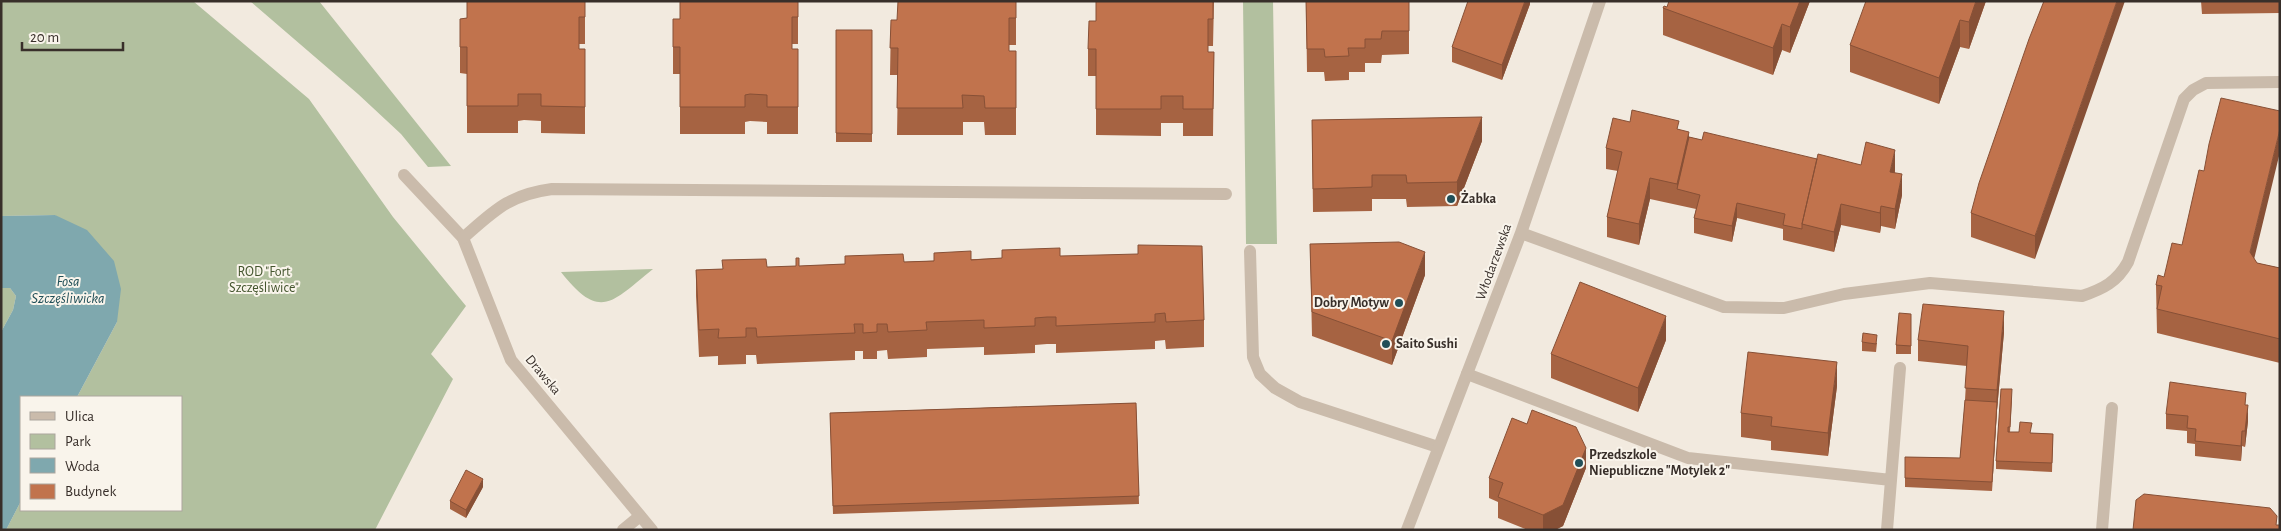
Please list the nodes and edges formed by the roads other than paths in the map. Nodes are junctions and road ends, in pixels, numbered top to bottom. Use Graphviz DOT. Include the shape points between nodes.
graph roads {
  1 [pos="1600,1"];
  2 [pos="2280,82"];
  3 [pos="404,176"];
  4 [pos="1226,194"];
  5 [pos="1521,233"];
  6 [pos="462,238"];
  7 [pos="1250,251"];
  8 [pos="1900,368"];
  9 [pos="1467,374"];
  10 [pos="2112,408"];
  11 [pos="1438,447"];
  12 [pos="1891,480"];
  13 [pos="640,516"];
  14 [pos="623,530"];
  15 [pos="652,530"];
  16 [pos="1407,530"];
  17 [pos="1886,530"];
  18 [pos="2102,530"];
  1 -- 5 [label="street, Włodarzewska"];
  2 -- 5 [label="street" via="2206,83 2184,99 2122,274 2104,289 2082,296 1930,283 1844,294 1784,308 1724,307"];
  3 -- 6 [label="street, Drawska"];
  4 -- 6 [label="street" via="552,189 517,196"];
  5 -- 9 [label="street, Włodarzewska"];
  6 -- 13 [label="street, Drawska" via="511,360"];
  7 -- 11 [label="street" via="1253,357 1260,374 1300,402"];
  8 -- 12 [label="street"];
  9 -- 11 [label="street, Włodarzewska"];
  9 -- 12 [label="street" via="1688,458"];
  10 -- 18 [label="street"];
  11 -- 16 [label="street, Włodarzewska"];
  12 -- 17 [label="street"];
  13 -- 14 [label="street"];
  13 -- 15 [label="street, Drawska"];
}
